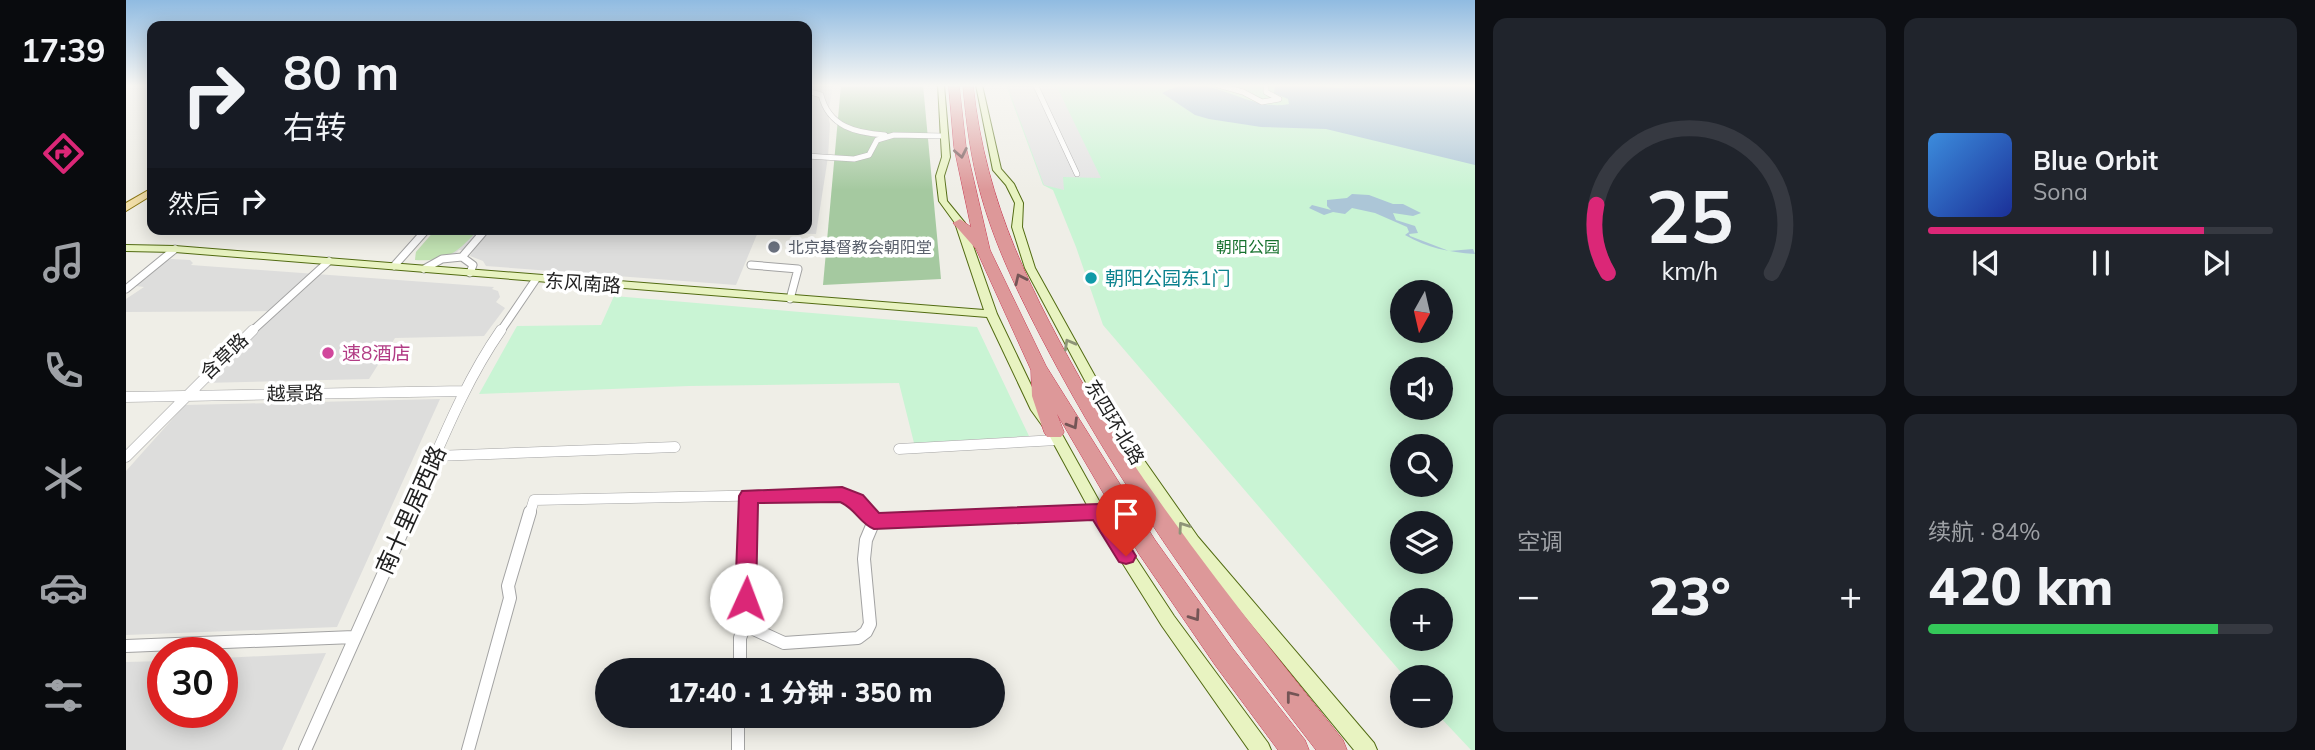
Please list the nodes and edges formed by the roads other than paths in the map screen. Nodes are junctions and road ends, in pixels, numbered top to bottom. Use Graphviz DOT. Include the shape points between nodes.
graph roads {
  1 [pos="834,120"];
  2 [pos="943,120"];
  3 [pos="957,120"];
  4 [pos="972,120"];
  5 [pos="984,120"];
  6 [pos="985,120"];
  7 [pos="1052,120"];
  8 [pos="894,135"];
  9 [pos="944,136"];
  10 [pos="974,137"];
  11 [pos="812,156"];
  12 [pos="1077,174"];
  13 [pos="147,185"];
  14 [pos="147,194"];
  15 [pos="126,199"];
  16 [pos="126,208"];
  17 [pos="960,223"];
  18 [pos="422,235"];
  19 [pos="481,235"];
  20 [pos="126,242"];
  21 [pos="126,248"];
  22 [pos="175,249"];
  23 [pos="983,250"];
  24 [pos="462,257"];
  25 [pos="329,261"];
  26 [pos="751,265"];
  27 [pos="394,266"];
  28 [pos="424,269"];
  29 [pos="470,273"];
  30 [pos="536,279"];
  31 [pos="126,289"];
  32 [pos="790,299"];
  33 [pos="991,314"];
  34 [pos="1037,366"];
  35 [pos="1073,383"];
  36 [pos="464,391"];
  37 [pos="184,395"];
  38 [pos="126,397"];
  39 [pos="1055,436"];
  40 [pos="1127,446"];
  41 [pos="676,447"];
  42 [pos="899,449"];
  43 [pos="435,456"];
  44 [pos="126,457"];
  45 [pos="748,496"];
  46 [pos="1098,512"];
  47 [pos="874,521"];
  48 [pos="745,625"];
  49 [pos="354,638"];
  50 [pos="126,646"];
  51 [pos="740,658"];
  52 [pos="738,728"];
  53 [pos="305,750"];
  54 [pos="468,750"];
  55 [pos="737,750"];
  56 [pos="1261,750"];
  57 [pos="1295,750"];
  58 [pos="1333,750"];
  59 [pos="1367,750"];
  1 -- 8 [label="street" via="841,127 868,134"];
  2 -- 9 [label="street"];
  3 -- 23 [label="highway, 东四环北路, one-way"];
  4 -- 10 [label="highway, 东四环北路"];
  5 -- 10 [label="highway"];
  40 -- 6 [label="street, 东四环北路, one-way" via="1030,268 1017,228 1019,203 997,170"];
  7 -- 12 [label="street"];
  8 -- 9 [label="street"];
  8 -- 11 [label="street" via="877,140 869,155 854,159"];
  9 -- 17 [label="street" via="946,163 939,183 943,201"];
  35 -- 10 [label="highway, 东四环北路, one-way" via="1004,245"];
  13 -- 15 [label="main road"];
  14 -- 16 [label="main road"];
  17 -- 23 [label="highway"];
  17 -- 33 [label="street"];
  18 -- 27 [label="street"];
  19 -- 24 [label="street"];
  20 -- 22 [label="street, 东风南路"];
  21 -- 22 [label="street, 东风南路"];
  22 -- 25 [label="street, 东风南路"];
  22 -- 31 [label="street"];
  23 -- 34 [label="highway, 东四环北路"];
  24 -- 28 [label="street"];
  24 -- 29 [label="street" via="473,264"];
  25 -- 27 [label="street, 东风南路"];
  25 -- 37 [label="street, 含草路"];
  26 -- 32 [label="street" via="798,269"];
  27 -- 28 [label="street, 东风南路"];
  28 -- 29 [label="street, 东风南路"];
  29 -- 30 [label="street, 东风南路"];
  30 -- 32 [label="street, 东风南路"];
  30 -- 36 [label="street, 南十里居西路"];
  32 -- 33 [label="street, 东风南路"];
  33 -- 39 [label="street" via="1037,410"];
  34 -- 39 [label="highway" via="1041,396"];
  34 -- 57 [label="highway, 东四环北路, one-way" via="1147,547"];
  35 -- 40 [label="highway"];
  58 -- 35 [label="highway, 东四环北路, one-way" via="1173,541"];
  36 -- 37 [label="street, 越景路"];
  36 -- 43 [label="street, 南十里居西路"];
  37 -- 38 [label="street, 越景路"];
  37 -- 44 [label="street, 含草路"];
  39 -- 42 [label="street"];
  39 -- 46 [label="street"];
  59 -- 40 [label="street, 东四环北路, one-way" via="1194,542"];
  41 -- 43 [label="street"];
  43 -- 49 [label="street, 南十里居西路"];
  45 -- 47 [label="street" via="842,494 856,500"];
  45 -- 48 [label="street"];
  45 -- 54 [label="street" via="534,499"];
  46 -- 47 [label="street"];
  46 -- 56 [label="street" via="1168,621"];
  47 -- 48 [label="street" via="864,543 863,575 870,618 864,635 785,643"];
  48 -- 51 [label="street"];
  49 -- 50 [label="street"];
  49 -- 53 [label="street, 南十里居西路"];
  52 -- 55 [label="street"];
}
